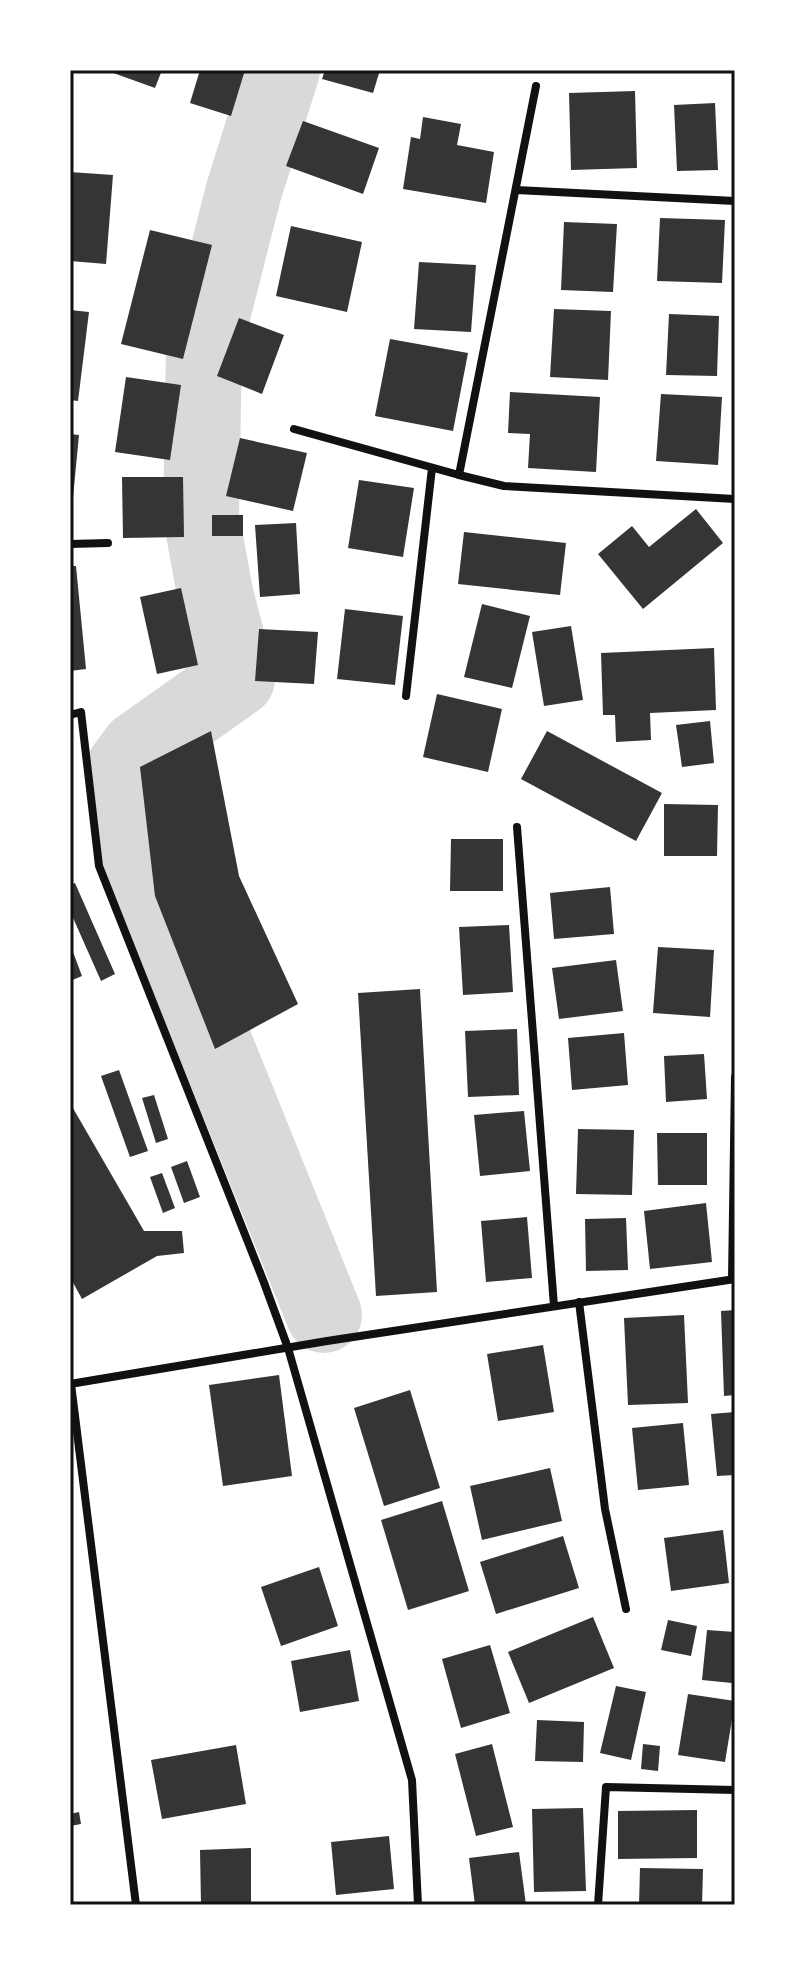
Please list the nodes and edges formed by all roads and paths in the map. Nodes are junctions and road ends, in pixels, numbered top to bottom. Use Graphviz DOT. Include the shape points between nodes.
graph roads {
  1 [pos="536,86"];
  2 [pos="516,190"];
  3 [pos="735,201"];
  4 [pos="294,429"];
  5 [pos="432,468"];
  6 [pos="459,475"];
  7 [pos="735,499"];
  8 [pos="108,543"];
  9 [pos="70,544"];
  10 [pos="406,696"];
  11 [pos="70,715"];
  12 [pos="517,827"];
  13 [pos="735,1077"];
  14 [pos="733,1279"];
  15 [pos="579,1302"];
  16 [pos="554,1306"];
  17 [pos="288,1348"];
  18 [pos="71,1384"];
  19 [pos="626,1609"];
  20 [pos="735,1790"];
  21 [pos="136,1905"];
  22 [pos="418,1905"];
  23 [pos="598,1905"];
  1 -- 2 [label="street"];
  2 -- 3 [label="street"];
  2 -- 6 [label="street"];
  4 -- 5 [label="street"];
  5 -- 6 [label="street"];
  5 -- 10 [label="street"];
  6 -- 7 [label="street" via="504,486"];
  8 -- 9 [label="street"];
  11 -- 17 [label="street" via="81,712 99,866"];
  12 -- 16 [label="street"];
  13 -- 14 [label="street"];
  14 -- 15 [label="street"];
  15 -- 16 [label="street"];
  15 -- 19 [label="street" via="605,1509"];
  16 -- 17 [label="street"];
  17 -- 18 [label="street"];
  17 -- 22 [label="street" via="412,1780"];
  18 -- 21 [label="street"];
  20 -- 23 [label="street" via="606,1787"];
}
